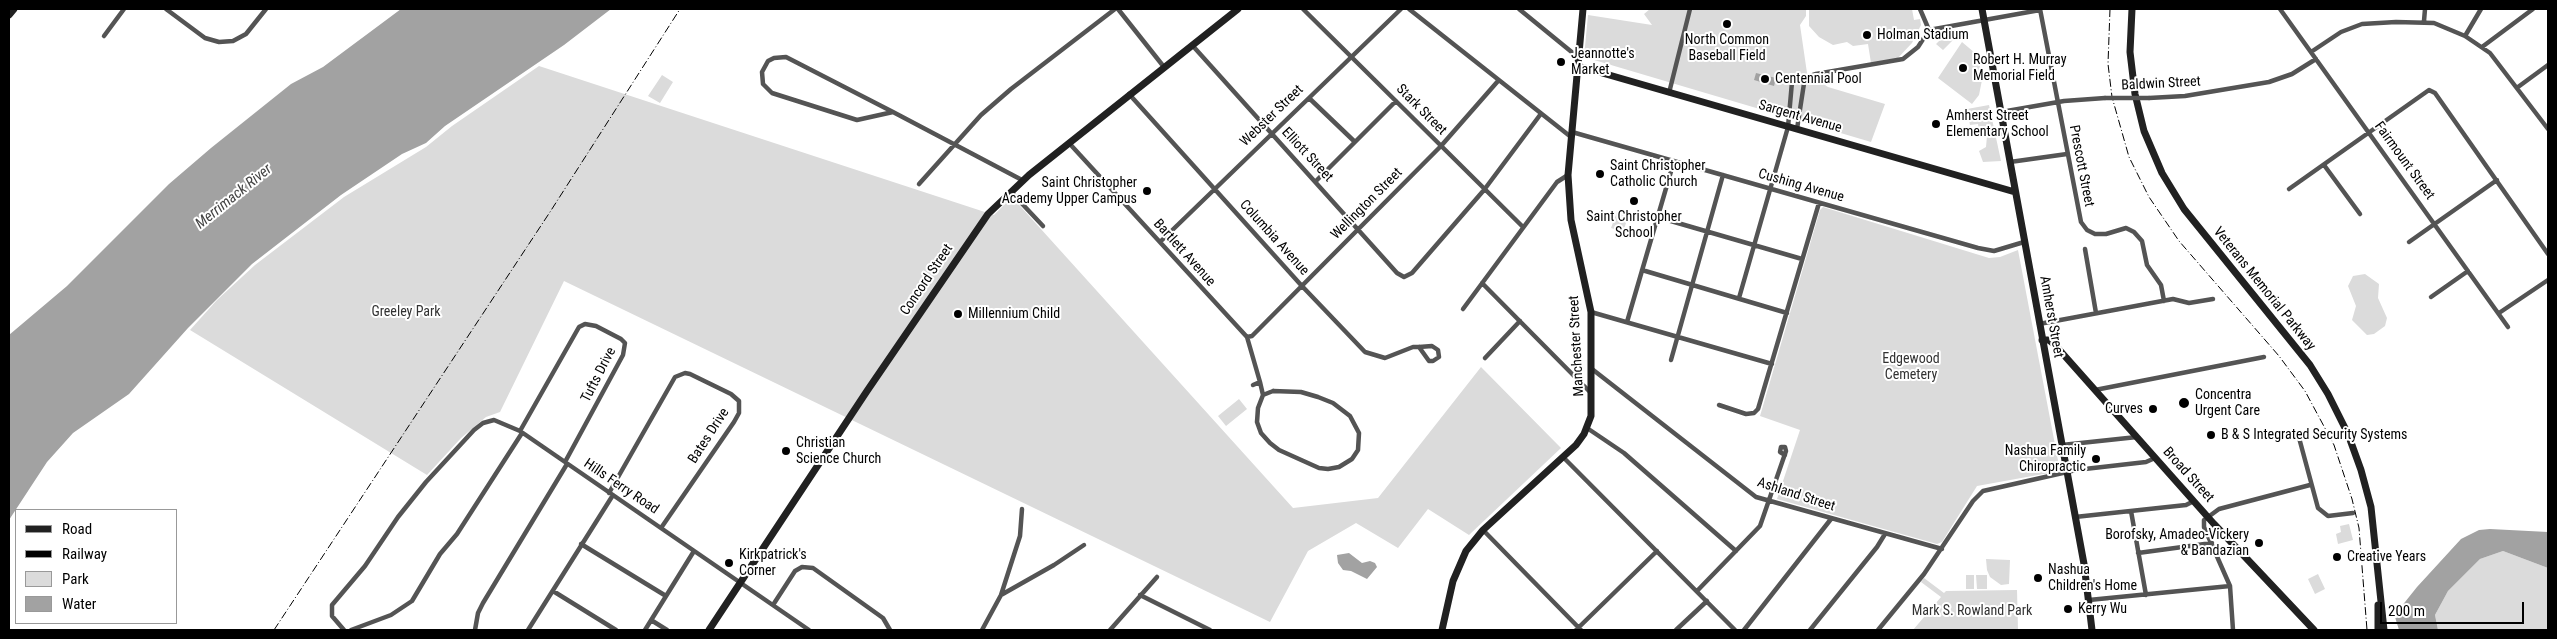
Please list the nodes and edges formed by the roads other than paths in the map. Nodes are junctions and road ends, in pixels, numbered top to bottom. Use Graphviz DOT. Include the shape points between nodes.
graph roads {
  1 [pos="14,9"];
  2 [pos="124,9"];
  3 [pos="166,9"];
  4 [pos="266,9"];
  5 [pos="1114,9"];
  6 [pos="1118,9"];
  7 [pos="1238,9"];
  8 [pos="1303,9"];
  9 [pos="1401,9"];
  10 [pos="1409,9"];
  11 [pos="1519,9"];
  12 [pos="1584,9"];
  13 [pos="1690,9"];
  14 [pos="1920,9"];
  15 [pos="1982,9"];
  16 [pos="2040,9"];
  17 [pos="2132,9"];
  18 [pos="2280,9"];
  19 [pos="2425,9"];
  20 [pos="2481,9"];
  21 [pos="2533,9"];
  22 [pos="9,15"];
  23 [pos="1984,19"];
  24 [pos="2424,21"];
  25 [pos="1929,30"];
  26 [pos="104,36"];
  27 [pos="2464,36"];
  28 [pos="1192,45"];
  29 [pos="2482,47"];
  30 [pos="2311,52"];
  31 [pos="1351,57"];
  32 [pos="2316,59"];
  33 [pos="1579,62"];
  34 [pos="2548,65"];
  35 [pos="1164,67"];
  36 [pos="1805,77"];
  37 [pos="1498,81"];
  38 [pos="2518,87"];
  39 [pos="1669,93"];
  40 [pos="1129,94"];
  41 [pos="1309,98"];
  42 [pos="1396,101"];
  43 [pos="2058,102"];
  44 [pos="893,112"];
  45 [pos="2001,112"];
  46 [pos="1540,115"];
  47 [pos="1788,127"];
  48 [pos="1797,129"];
  49 [pos="2548,129"];
  50 [pos="2369,132"];
  51 [pos="1272,134"];
  52 [pos="1572,135"];
  53 [pos="1355,142"];
  54 [pos="1069,143"];
  55 [pos="955,144"];
  56 [pos="1440,146"];
  57 [pos="2067,154"];
  58 [pos="1674,161"];
  59 [pos="2010,162"];
  60 [pos="2324,165"];
  61 [pos="1568,175"];
  62 [pos="1723,175"];
  63 [pos="1022,180"];
  64 [pos="2497,180"];
  65 [pos="1316,181"];
  66 [pos="920,184"];
  67 [pos="1215,188"];
  68 [pos="1771,189"];
  69 [pos="2289,189"];
  70 [pos="1484,190"];
  71 [pos="1010,191"];
  72 [pos="2015,192"];
  73 [pos="1819,202"];
  74 [pos="2360,214"];
  75 [pos="1657,217"];
  76 [pos="2435,224"];
  77 [pos="1043,226"];
  78 [pos="1523,227"];
  79 [pos="1359,229"];
  80 [pos="1706,232"];
  81 [pos="1160,242"];
  82 [pos="2024,242"];
  83 [pos="2409,242"];
  84 [pos="1755,246"];
  85 [pos="2085,249"];
  86 [pos="2548,254"];
  87 [pos="1802,259"];
  88 [pos="1642,270"];
  89 [pos="2468,271"];
  90 [pos="2548,280"];
  91 [pos="1482,283"];
  92 [pos="1691,284"];
  93 [pos="1301,285"];
  94 [pos="2431,297"];
  95 [pos="1739,298"];
  96 [pos="2213,299"];
  97 [pos="2164,300"];
  98 [pos="1463,309"];
  99 [pos="1591,312"];
  100 [pos="1787,313"];
  101 [pos="2096,313"];
  102 [pos="2499,313"];
  103 [pos="1520,321"];
  104 [pos="1627,322"];
  105 [pos="2039,324"];
  106 [pos="2508,327"];
  107 [pos="1247,337"];
  108 [pos="1677,337"];
  109 [pos="2042,340"];
  110 [pos="1419,347"];
  111 [pos="2264,357"];
  112 [pos="1485,358"];
  113 [pos="1670,360"];
  114 [pos="1772,364"];
  115 [pos="1592,369"];
  116 [pos="1260,382"];
  117 [pos="1253,385"];
  118 [pos="2095,390"];
  119 [pos="1592,393"];
  120 [pos="1263,395"];
  121 [pos="1719,406"];
  122 [pos="1587,428"];
  123 [pos="521,432"];
  124 [pos="2298,434"];
  125 [pos="2137,437"];
  126 [pos="2062,445"];
  127 [pos="1785,455"];
  128 [pos="1563,456"];
  129 [pos="2155,458"];
  130 [pos="566,463"];
  131 [pos="2067,473"];
  132 [pos="2310,485"];
  133 [pos="611,494"];
  134 [pos="1769,501"];
  135 [pos="2194,501"];
  136 [pos="1022,509"];
  137 [pos="2131,511"];
  138 [pos="2353,513"];
  139 [pos="2207,516"];
  140 [pos="2075,517"];
  141 [pos="1832,518"];
  142 [pos="661,528"];
  143 [pos="1483,530"];
  144 [pos="1885,534"];
  145 [pos="2212,543"];
  146 [pos="581,544"];
  147 [pos="1084,545"];
  148 [pos="1942,550"];
  149 [pos="694,551"];
  150 [pos="1656,551"];
  151 [pos="1736,551"];
  152 [pos="2138,553"];
  153 [pos="1157,577"];
  154 [pos="739,582"];
  155 [pos="2230,586"];
  156 [pos="2379,587"];
  157 [pos="553,591"];
  158 [pos="1697,591"];
  159 [pos="1001,595"];
  160 [pos="1140,595"];
  161 [pos="2146,595"];
  162 [pos="666,596"];
  163 [pos="2089,600"];
  164 [pos="1707,601"];
  165 [pos="772,605"];
  166 [pos="651,620"];
  167 [pos="344,630"];
  168 [pos="351,630"];
  169 [pos="475,630"];
  170 [pos="528,630"];
  171 [pos="616,630"];
  172 [pos="644,630"];
  173 [pos="667,630"];
  174 [pos="709,630"];
  175 [pos="809,630"];
  176 [pos="890,630"];
  177 [pos="982,630"];
  178 [pos="1110,630"];
  179 [pos="1210,630"];
  180 [pos="1442,630"];
  181 [pos="1578,630"];
  182 [pos="1676,630"];
  183 [pos="1735,630"];
  184 [pos="1744,630"];
  185 [pos="1810,630"];
  186 [pos="1878,630"];
  187 [pos="2092,630"];
  188 [pos="2233,630"];
  189 [pos="2314,630"];
  190 [pos="2378,630"];
  191 [pos="2384,630"];
  1 -- 22 [label="main road"];
  2 -- 26 [label="street"];
  3 -- 4 [label="street" via="205,38 220,42 233,41 246,34"];
  5 -- 55 [label="street" via="1011,89"];
  6 -- 35 [label="street"];
  7 -- 28 [label="main road, Concord Street"];
  8 -- 31 [label="street, Stark Street"];
  9 -- 31 [label="street, Webster Street"];
  10 -- 37 [label="street, Cushing Avenue"];
  11 -- 33 [label="street"];
  12 -- 33 [label="main road, Manchester Street"];
  13 -- 39 [label="street"];
  14 -- 25 [label="street"];
  15 -- 23 [label="main road, Amherst Street"];
  16 -- 23 [label="street"];
  16 -- 43 [label="street, Prescott Street"];
  17 -- 156 [label="main road, Veterans Memorial Parkway" via="2130,52 2134,87 2152,150 2180,204 2304,357 2337,410 2355,451 2368,497"];
  18 -- 30 [label="street, Fairmount Street"];
  19 -- 24 [label="street"];
  20 -- 27 [label="street"];
  21 -- 29 [label="street"];
  23 -- 25 [label="street"];
  23 -- 45 [label="main road, Amherst Street"];
  24 -- 27 [label="street"];
  24 -- 30 [label="street" via="2379,22 2351,27"];
  25 -- 36 [label="street" via="1918,47 1898,61"];
  27 -- 29 [label="street"];
  28 -- 35 [label="main road, Concord Street"];
  28 -- 51 [label="street, Elliott Street"];
  29 -- 38 [label="street"];
  30 -- 32 [label="street, Fairmount Street"];
  31 -- 41 [label="street, Webster Street"];
  31 -- 42 [label="street, Stark Street"];
  32 -- 43 [label="street, Baldwin Street, bridge" via="2289,76 2269,82 2185,96"];
  32 -- 50 [label="street, Fairmount Street"];
  33 -- 39 [label="main road, Sargent Avenue"];
  33 -- 52 [label="main road, Manchester Street"];
  34 -- 38 [label="street"];
  35 -- 40 [label="main road, Concord Street"];
  36 -- 47 [label="street" via="1794,80 1791,85"];
  36 -- 48 [label="street"];
  37 -- 46 [label="street, Cushing Avenue"];
  37 -- 56 [label="street, Wellington Street"];
  38 -- 49 [label="street"];
  39 -- 47 [label="main road, Sargent Avenue"];
  40 -- 54 [label="main road, Concord Street"];
  40 -- 67 [label="street, Columbia Avenue"];
  41 -- 51 [label="street, Webster Street"];
  41 -- 53 [label="street"];
  42 -- 53 [label="street"];
  42 -- 56 [label="street, Stark Street"];
  43 -- 45 [label="street, Baldwin Street"];
  43 -- 57 [label="street, Prescott Street"];
  44 -- 44 [label="street" via="862,120 851,119 772,93 763,84 762,72 768,61 786,57"];
  44 -- 55 [label="street"];
  45 -- 59 [label="main road, Amherst Street"];
  46 -- 52 [label="street, Cushing Avenue"];
  46 -- 70 [label="street"];
  47 -- 48 [label="main road, Sargent Avenue"];
  47 -- 68 [label="street"];
  48 -- 72 [label="main road, Sargent Avenue"];
  50 -- 60 [label="street"];
  50 -- 64 [label="street" via="2429,90 2435,93"];
  50 -- 76 [label="street, Fairmount Street"];
  51 -- 65 [label="street, Elliott Street"];
  51 -- 67 [label="street, Webster Street"];
  52 -- 58 [label="street, Cushing Avenue"];
  52 -- 61 [label="main road, Manchester Street"];
  53 -- 65 [label="street"];
  54 -- 63 [label="main road, Concord Street"];
  54 -- 81 [label="street, Bartlett Avenue"];
  55 -- 63 [label="street"];
  55 -- 66 [label="street"];
  56 -- 70 [label="street, Stark Street"];
  56 -- 79 [label="street, Wellington Street"];
  57 -- 59 [label="street"];
  57 -- 97 [label="street, Prescott Street" via="2083,226 2097,234 2126,228 2134,232 2142,241 2147,265 2160,285"];
  58 -- 62 [label="street, Cushing Avenue"];
  58 -- 75 [label="street"];
  59 -- 72 [label="main road, Amherst Street"];
  60 -- 69 [label="street"];
  60 -- 74 [label="street"];
  61 -- 78 [label="street" via="1556,182"];
  61 -- 99 [label="main road, Manchester Street" via="1574,237"];
  62 -- 68 [label="street, Cushing Avenue"];
  62 -- 80 [label="street"];
  63 -- 71 [label="main road, Concord Street"];
  64 -- 76 [label="street"];
  64 -- 86 [label="street"];
  65 -- 79 [label="street, Elliott Street"];
  67 -- 81 [label="street, Webster Street"];
  67 -- 93 [label="street, Columbia Avenue"];
  68 -- 73 [label="street, Cushing Avenue"];
  68 -- 84 [label="street"];
  70 -- 78 [label="street, Stark Street"];
  70 -- 79 [label="street, Elliott Street" via="1407,277 1398,273"];
  71 -- 77 [label="street"];
  71 -- 154 [label="main road, Concord Street" via="975,231"];
  72 -- 82 [label="main road, Amherst Street"];
  73 -- 82 [label="street, Cushing Avenue" via="1990,250"];
  73 -- 87 [label="street"];
  75 -- 80 [label="street"];
  75 -- 88 [label="street"];
  76 -- 83 [label="street"];
  76 -- 89 [label="street, Fairmount Street"];
  78 -- 91 [label="street"];
  79 -- 93 [label="street, Wellington Street"];
  80 -- 84 [label="street"];
  80 -- 92 [label="street"];
  81 -- 107 [label="street, Bartlett Avenue"];
  82 -- 105 [label="main road, Amherst Street"];
  84 -- 87 [label="street"];
  84 -- 95 [label="street"];
  85 -- 101 [label="street"];
  87 -- 100 [label="street"];
  88 -- 92 [label="street"];
  88 -- 104 [label="street"];
  89 -- 94 [label="street"];
  89 -- 102 [label="street, Fairmount Street"];
  90 -- 102 [label="street"];
  91 -- 98 [label="street"];
  91 -- 103 [label="street"];
  92 -- 95 [label="street"];
  92 -- 108 [label="street"];
  93 -- 107 [label="street, Wellington Street" via="1252,336"];
  93 -- 110 [label="street, Columbia Avenue" via="1370,355 1384,358"];
  95 -- 100 [label="street"];
  96 -- 97 [label="street" via="2189,303"];
  97 -- 101 [label="street"];
  99 -- 104 [label="street"];
  99 -- 115 [label="main road, Manchester Street"];
  100 -- 114 [label="street"];
  101 -- 105 [label="street"];
  102 -- 106 [label="street, Fairmount Street"];
  103 -- 112 [label="street"];
  103 -- 119 [label="street"];
  104 -- 108 [label="street"];
  105 -- 109 [label="main road, Amherst Street"];
  107 -- 116 [label="street, Bartlett Avenue"];
  108 -- 113 [label="street"];
  108 -- 114 [label="street"];
  109 -- 118 [label="main road, Broad Street" via="2054,344"];
  109 -- 126 [label="main road, Amherst Street"];
  110 -- 110 [label="street" via="1434,347 1439,357 1429,361"];
  111 -- 118 [label="street"];
  114 -- 121 [label="street" via="1760,404 1754,413 1746,414"];
  115 -- 119 [label="main road, Manchester Street"];
  115 -- 134 [label="street, Ashland Street" via="1747,491"];
  116 -- 117 [label="street"];
  116 -- 120 [label="street, Bartlett Avenue"];
  118 -- 125 [label="main road, Broad Street"];
  119 -- 122 [label="main road, Manchester Street"];
  120 -- 120 [label="street" via="1257,422 1261,433 1279,450 1328,469 1344,465 1358,450 1356,424 1333,403 1302,392 1273,391"];
  122 -- 128 [label="main road, Manchester Street" via="1581,439"];
  122 -- 151 [label="street" via="1636,463"];
  123 -- 130 [label="street, Hills Ferry Road"];
  123 -- 130 [label="street, Tufts Drive" via="579,327 585,324 596,326 616,335 624,343 623,355"];
  123 -- 167 [label="street, Hills Ferry Road" via="500,420 483,423 426,482 365,566 332,605 332,616"];
  123 -- 168 [label="street" via="412,601 391,615"];
  124 -- 132 [label="street"];
  125 -- 126 [label="street"];
  125 -- 129 [label="main road, Broad Street"];
  126 -- 131 [label="main road, Amherst Street"];
  127 -- 134 [label="street"];
  128 -- 143 [label="main road, Manchester Street"];
  128 -- 150 [label="street"];
  129 -- 131 [label="street" via="2143,463"];
  129 -- 135 [label="main road, Broad Street"];
  130 -- 133 [label="street, Hills Ferry Road"];
  130 -- 169 [label="street" via="483,603"];
  131 -- 140 [label="main road, Amherst Street"];
  131 -- 148 [label="street" via="1983,491"];
  132 -- 138 [label="street" via="2323,513 2333,516"];
  132 -- 139 [label="street" via="2219,509"];
  133 -- 142 [label="street, Hills Ferry Road"];
  133 -- 142 [label="street, Bates Drive" via="675,378 690,374 731,394 739,401 739,412 734,422"];
  133 -- 146 [label="street"];
  134 -- 141 [label="street, Ashland Street"];
  134 -- 151 [label="street" via="1760,526"];
  135 -- 137 [label="street" via="2186,505"];
  135 -- 139 [label="main road, Broad Street"];
  136 -- 159 [label="street" via="1020,536"];
  137 -- 140 [label="street"];
  137 -- 152 [label="street"];
  139 -- 145 [label="street" via="2204,525"];
  139 -- 189 [label="main road, Broad Street"];
  140 -- 163 [label="main road, Amherst Street"];
  141 -- 144 [label="street, Ashland Street"];
  141 -- 184 [label="street"];
  142 -- 149 [label="street, Hills Ferry Road"];
  143 -- 180 [label="main road, Manchester Street" via="1456,570"];
  143 -- 181 [label="street"];
  144 -- 148 [label="street, Ashland Street"];
  144 -- 185 [label="street"];
  145 -- 152 [label="street"];
  145 -- 155 [label="street"];
  146 -- 157 [label="street"];
  146 -- 162 [label="street"];
  147 -- 159 [label="street"];
  148 -- 186 [label="street"];
  149 -- 154 [label="street, Hills Ferry Road"];
  149 -- 162 [label="street"];
  150 -- 158 [label="street"];
  150 -- 181 [label="street"];
  151 -- 158 [label="street"];
  152 -- 161 [label="street"];
  153 -- 160 [label="street"];
  154 -- 165 [label="street, Hills Ferry Road"];
  154 -- 174 [label="main road, Concord Street"];
  155 -- 161 [label="street"];
  155 -- 188 [label="street"];
  156 -- 190 [label="main road, Veterans Memorial Parkway"];
  156 -- 191 [label="main road, Veterans Memorial Parkway"];
  157 -- 170 [label="street"];
  157 -- 171 [label="street"];
  158 -- 164 [label="street"];
  159 -- 177 [label="street"];
  160 -- 178 [label="street"];
  160 -- 179 [label="street"];
  161 -- 163 [label="street"];
  162 -- 166 [label="street"];
  163 -- 187 [label="main road, Amherst Street"];
  164 -- 182 [label="street"];
  164 -- 183 [label="street"];
  165 -- 175 [label="street, Hills Ferry Road"];
  165 -- 176 [label="street" via="795,572 802,567 813,568 883,618"];
  166 -- 172 [label="street"];
  166 -- 173 [label="street"];
}
